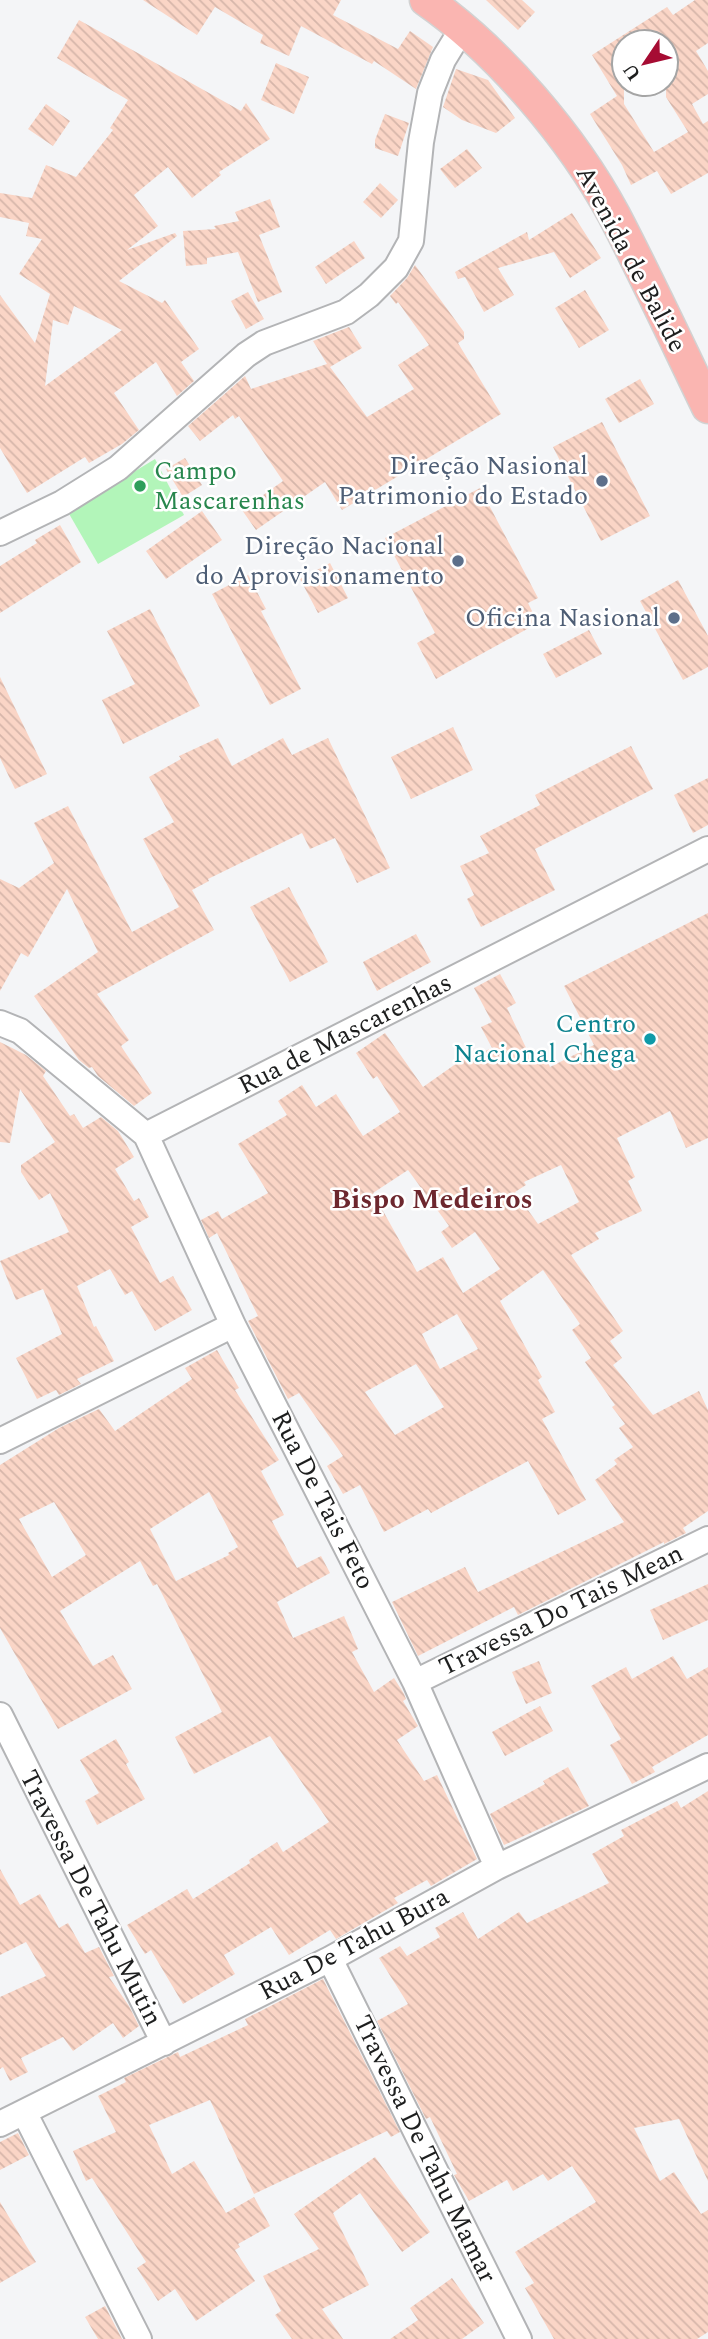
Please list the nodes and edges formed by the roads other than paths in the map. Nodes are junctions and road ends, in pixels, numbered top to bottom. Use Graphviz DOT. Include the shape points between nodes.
graph roads {
  1 [pos="447,10"];
  2 [pos="708,407"];
  3 [pos="0,533"];
  4 [pos="708,849"];
  5 [pos="0,1023"];
  6 [pos="146,1135"];
  7 [pos="233,1325"];
  8 [pos="0,1441"];
  9 [pos="708,1539"];
  10 [pos="415,1682"];
  11 [pos="0,1715"];
  12 [pos="708,1766"];
  13 [pos="497,1867"];
  14 [pos="330,1959"];
  15 [pos="164,2043"];
  16 [pos="23,2112"];
  17 [pos="0,2124"];
  18 [pos="139,2339"];
  19 [pos="520,2339"];
  1 -- 2 [label="main road, Avenida de Balide" via="513,76 575,153 613,214"];
  1 -- 3 [label="street" via="443,60 430,93 421,142 411,241 396,268 346,312 264,343 246,355 118,468 62,503"];
  4 -- 6 [label="street, Rua de Mascarenhas"];
  5 -- 6 [label="street" via="20,1031"];
  6 -- 7 [label="street, Rua De Tais Feto"];
  7 -- 8 [label="street"];
  7 -- 10 [label="street, Rua De Tais Feto"];
  9 -- 10 [label="street, Travessa Do Tais Mean"];
  10 -- 13 [label="street, Rua De Tais Feto"];
  11 -- 15 [label="street, Travessa De Tahu Mutin"];
  12 -- 13 [label="street, Rua De Tahu Bura"];
  13 -- 14 [label="street, Rua De Tahu Bura"];
  14 -- 15 [label="street, Rua De Tahu Bura"];
  14 -- 19 [label="street, Travessa De Tahu Mamar"];
  15 -- 16 [label="street, Rua De Tahu Bura"];
  16 -- 17 [label="street, Rua De Tahu Bura"];
  16 -- 18 [label="street"];
}
